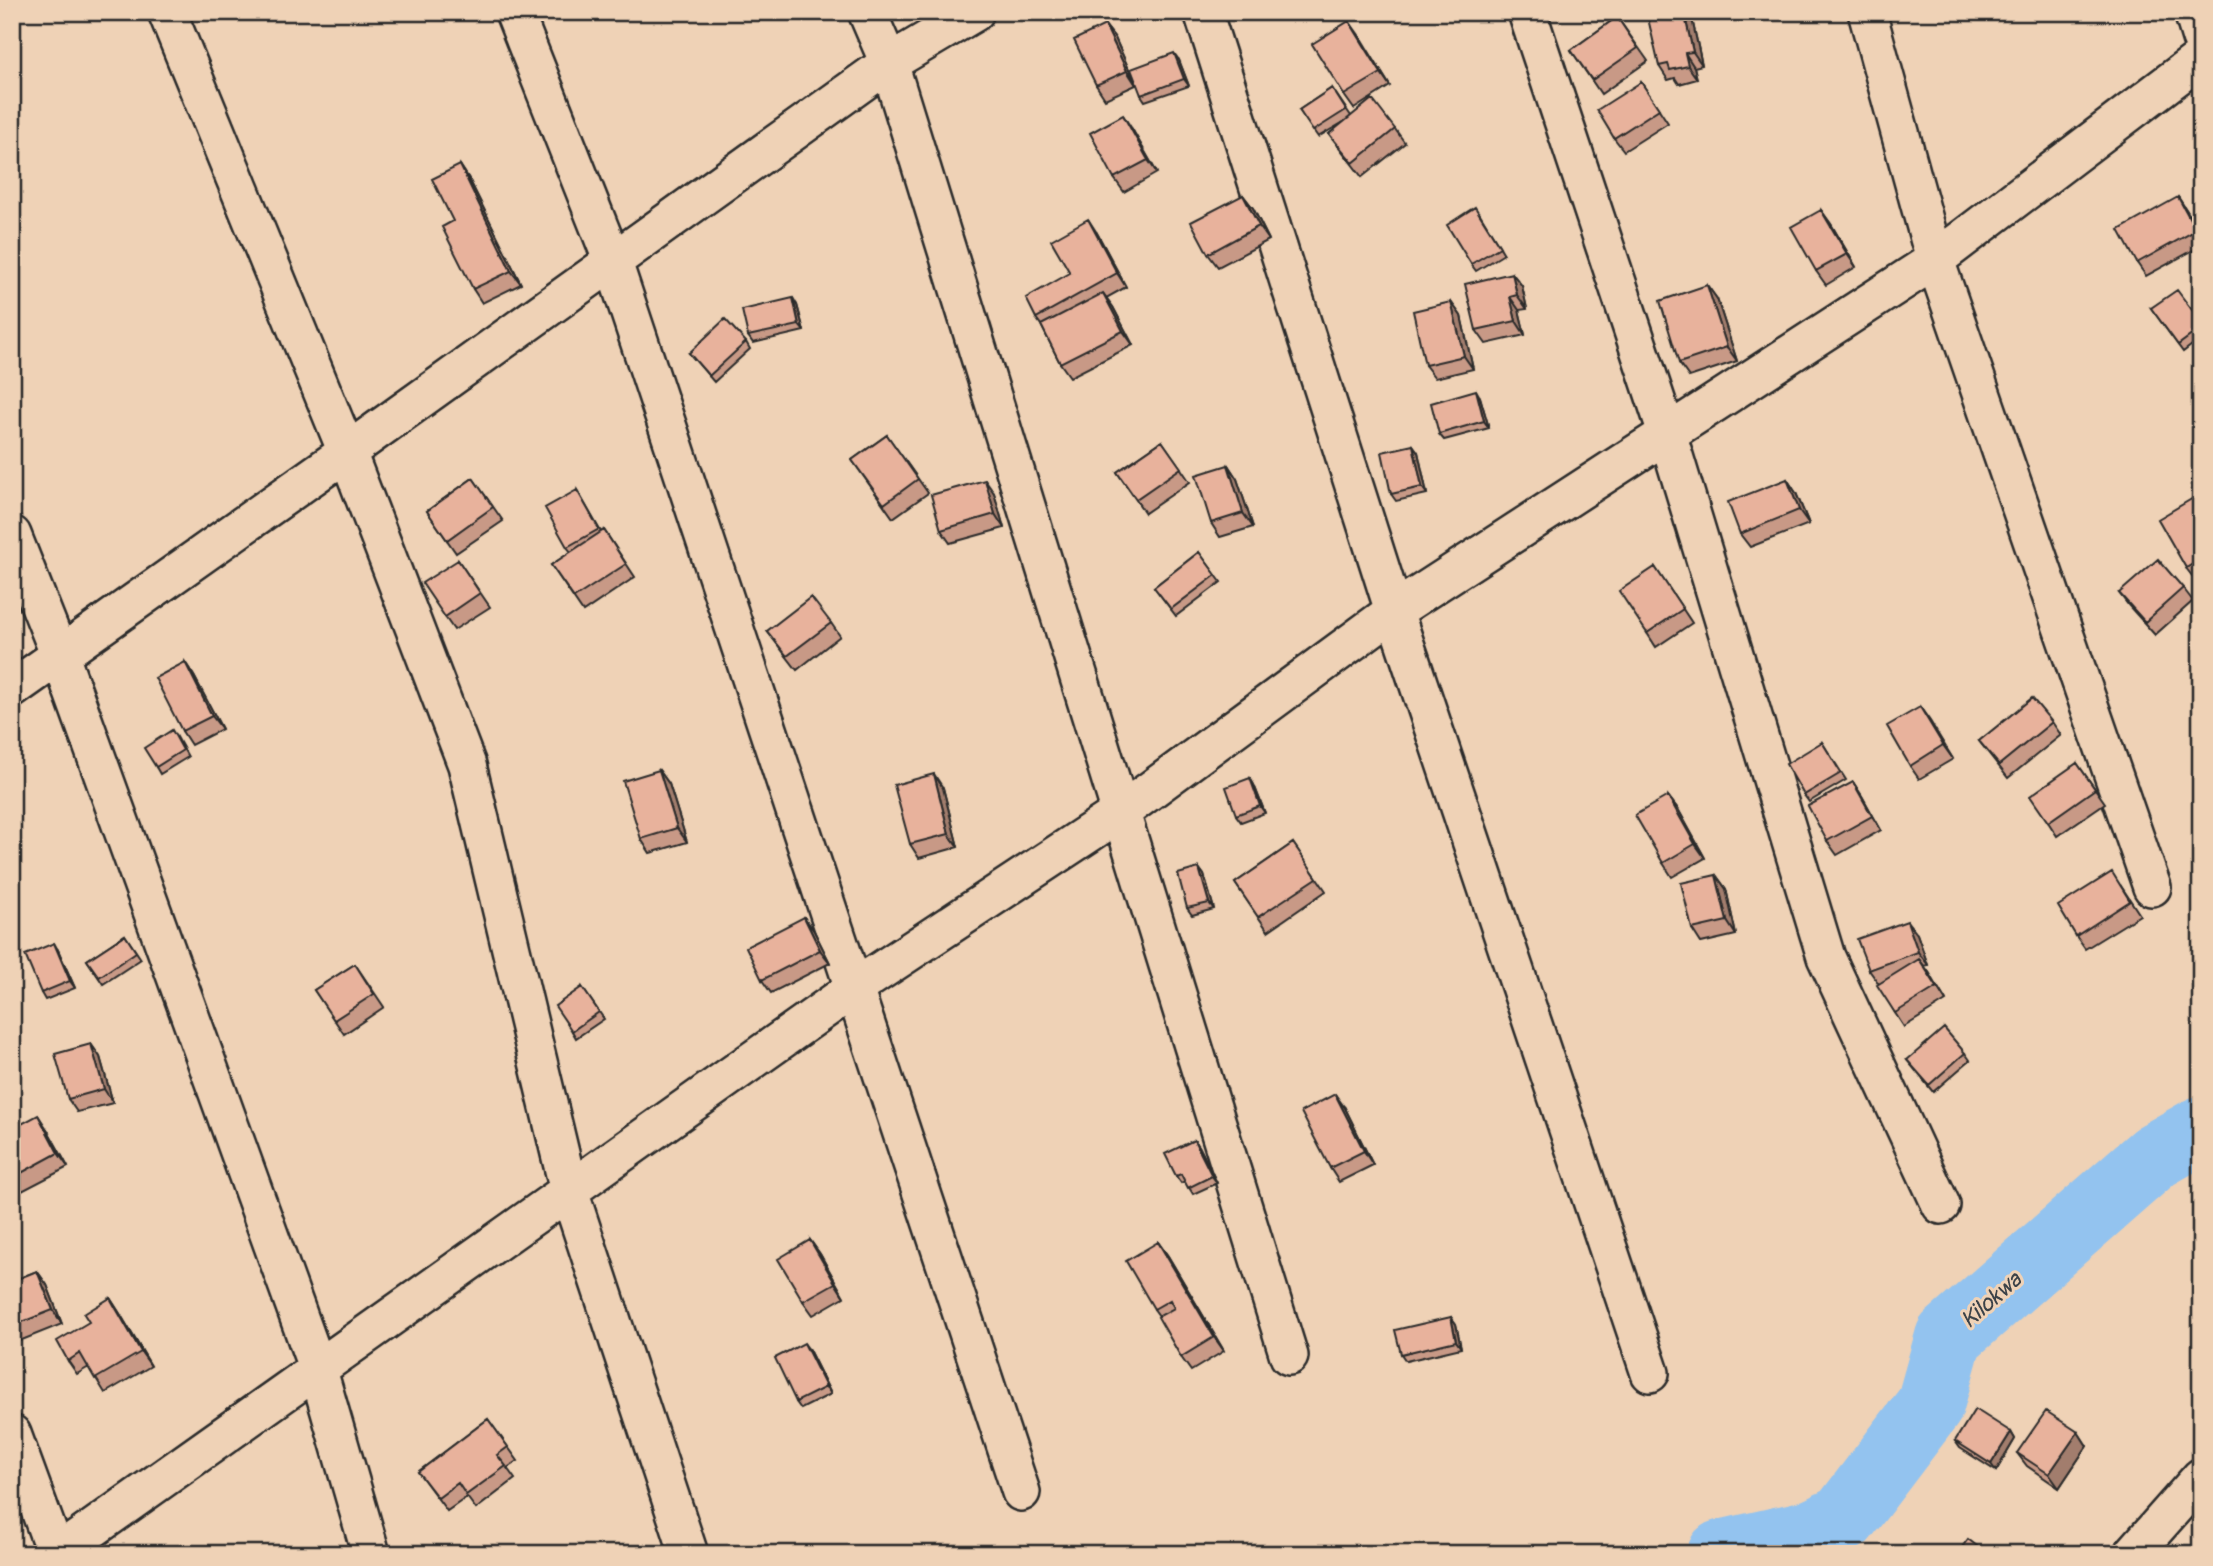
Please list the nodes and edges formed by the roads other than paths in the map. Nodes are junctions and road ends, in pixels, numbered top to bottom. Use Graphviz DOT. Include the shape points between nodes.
graph roads {
  1 [pos="167,12"];
  2 [pos="514,12"];
  3 [pos="867,12"];
  4 [pos="975,12"];
  5 [pos="1203,12"];
  6 [pos="1527,12"];
  7 [pos="1867,12"];
  8 [pos="2193,12"];
  9 [pos="2201,38"];
  10 [pos="2201,58"];
  11 [pos="889,63"];
  12 [pos="1935,260"];
  13 [pos="612,262"];
  14 [pos="1667,433"];
  15 [pos="347,452"];
  16 [pos="12,535"];
  17 [pos="1394,611"];
  18 [pos="60,656"];
  19 [pos="12,689"];
  20 [pos="1121,812"];
  21 [pos="2152,887"];
  22 [pos="853,989"];
  23 [pos="569,1191"];
  24 [pos="1941,1205"];
  25 [pos="1289,1356"];
  26 [pos="318,1370"];
  27 [pos="1650,1373"];
  28 [pos="12,1434"];
  29 [pos="2201,1477"];
  30 [pos="1021,1492"];
  31 [pos="57,1554"];
  32 [pos="371,1554"];
  33 [pos="689,1554"];
  34 [pos="2133,1554"];
  1 -- 15 [label="street"];
  2 -- 13 [label="street"];
  3 -- 11 [label="street"];
  4 -- 11 [label="street"];
  5 -- 17 [label="street"];
  6 -- 14 [label="street"];
  7 -- 12 [label="street"];
  8 -- 9 [label="street"];
  10 -- 12 [label="street"];
  11 -- 13 [label="street"];
  11 -- 20 [label="street"];
  12 -- 14 [label="street"];
  12 -- 21 [label="street"];
  13 -- 15 [label="street"];
  13 -- 22 [label="street"];
  14 -- 17 [label="street"];
  14 -- 24 [label="street" via="1826,957"];
  15 -- 18 [label="street"];
  15 -- 23 [label="street" via="467,765"];
  16 -- 18 [label="street"];
  17 -- 20 [label="street"];
  17 -- 27 [label="street"];
  18 -- 19 [label="street"];
  18 -- 26 [label="street"];
  20 -- 22 [label="street"];
  20 -- 25 [label="street"];
  22 -- 23 [label="street"];
  22 -- 30 [label="street"];
  23 -- 26 [label="street"];
  23 -- 33 [label="street"];
  26 -- 31 [label="street"];
  26 -- 32 [label="street"];
  28 -- 31 [label="street"];
  29 -- 34 [label="street"];
}
